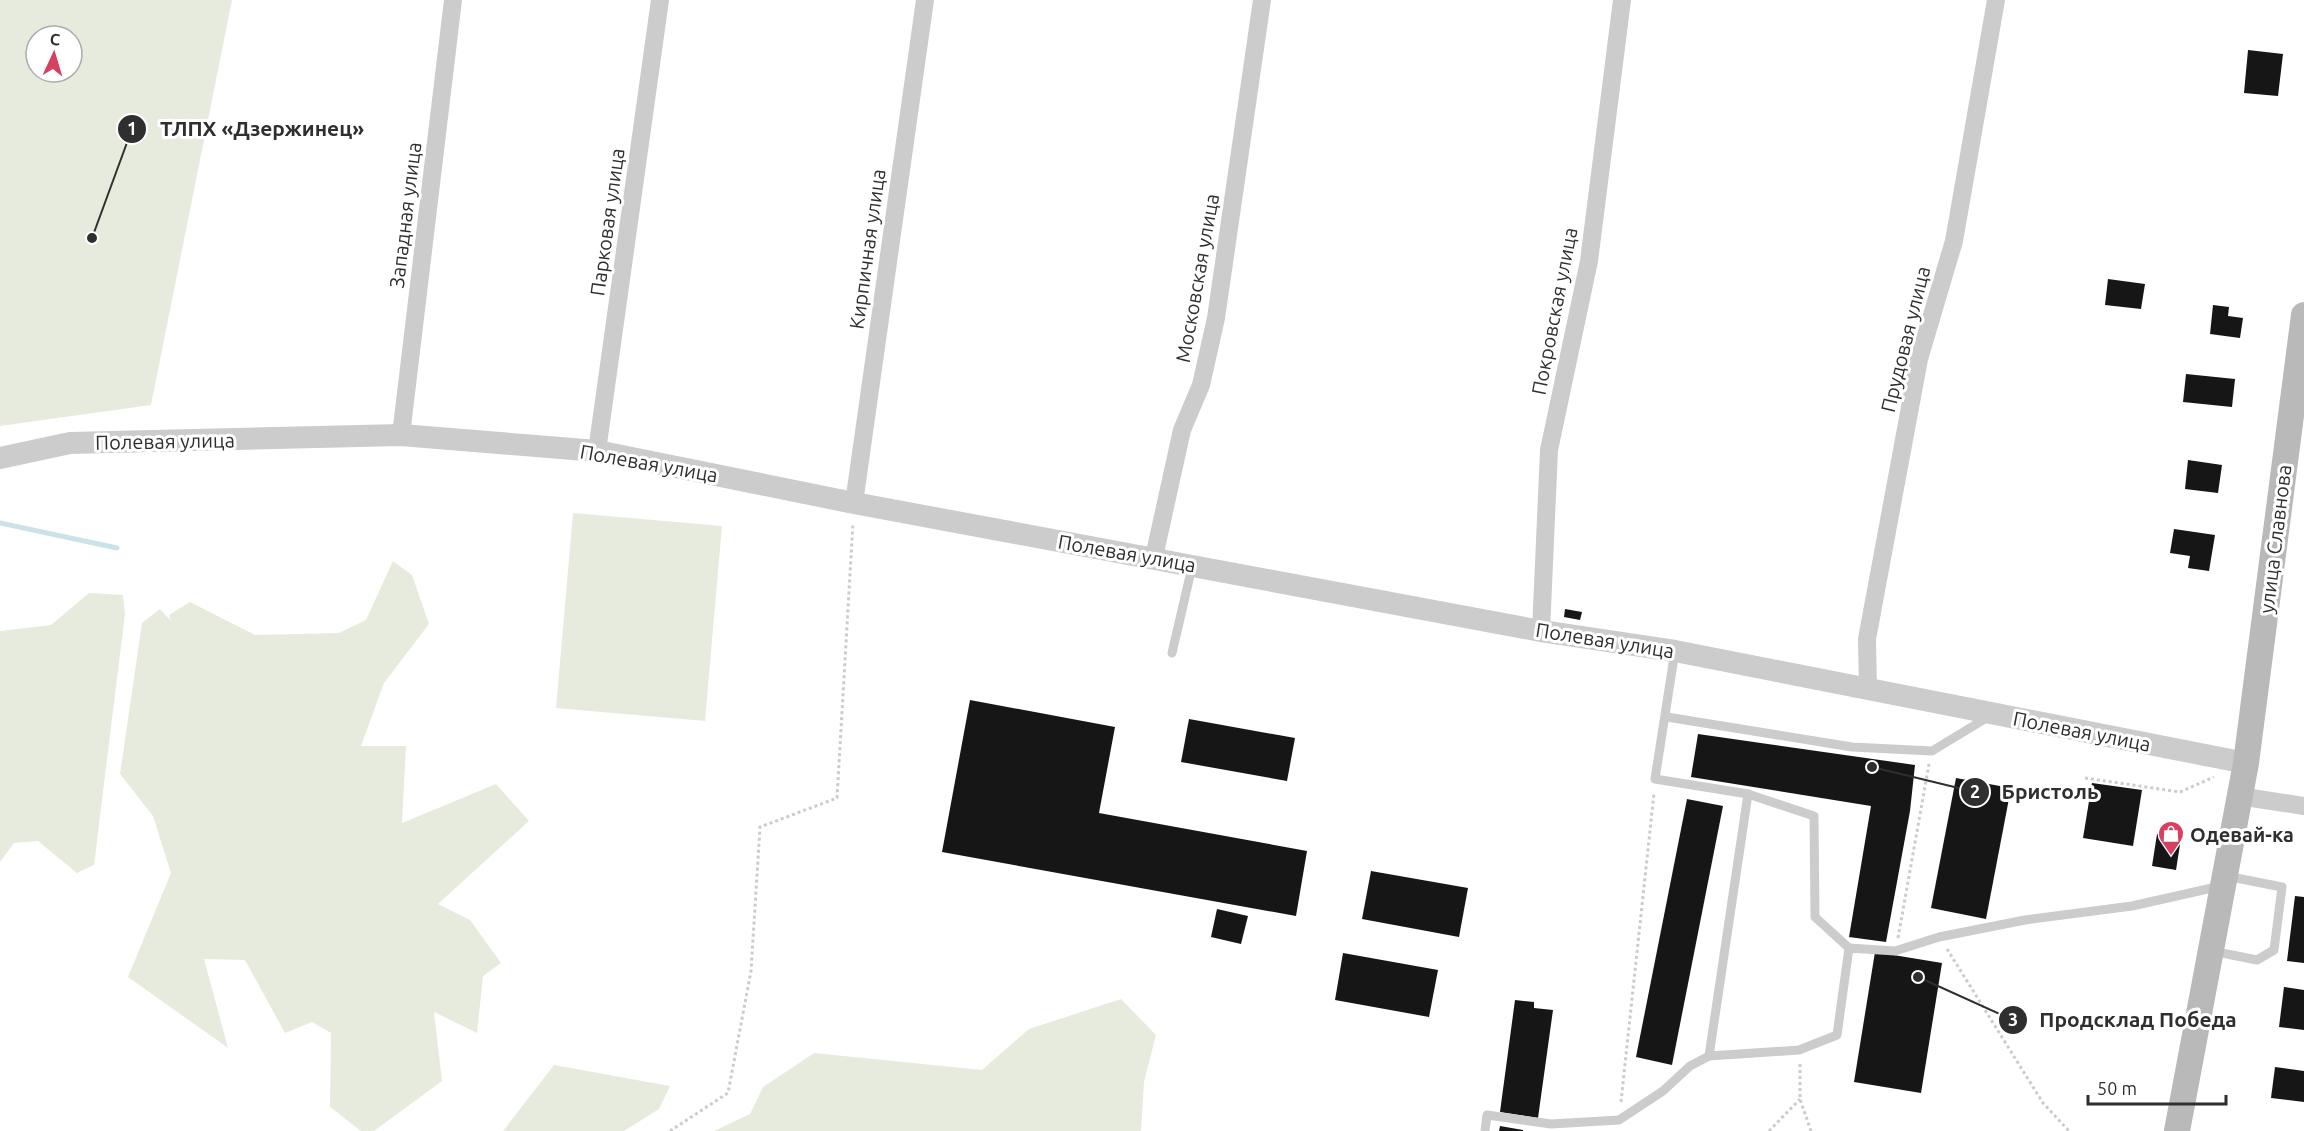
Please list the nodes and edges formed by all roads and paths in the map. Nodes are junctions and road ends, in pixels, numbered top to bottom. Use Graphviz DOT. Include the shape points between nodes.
graph roads {
  1 [pos="453,0"];
  2 [pos="660,0"];
  3 [pos="925,0"];
  4 [pos="1262,0"];
  5 [pos="1622,0"];
  6 [pos="1996,0"];
  7 [pos="2304,315"];
  8 [pos="401,435"];
  9 [pos="597,451"];
  10 [pos="0,458"];
  11 [pos="854,503"];
  12 [pos="1154,557"];
  13 [pos="1192,565"];
  14 [pos="1541,631"];
  15 [pos="1675,651"];
  16 [pos="1172,653"];
  17 [pos="1868,690"];
  18 [pos="1994,714"];
  19 [pos="1667,717"];
  20 [pos="1932,751"];
  21 [pos="2246,763"];
  22 [pos="2085,778"];
  23 [pos="1655,779"];
  24 [pos="1748,794"];
  25 [pos="2239,796"];
  26 [pos="2304,806"];
  27 [pos="2222,881"];
  28 [pos="1939,937"];
  29 [pos="1849,948"];
  30 [pos="2210,950"];
  31 [pos="1895,951"];
  32 [pos="1799,1050"];
  33 [pos="1708,1056"];
  34 [pos="1800,1099"];
  35 [pos="1619,1120"];
  36 [pos="670,1131"];
  37 [pos="1485,1131"];
  38 [pos="1621,1131"];
  39 [pos="1769,1131"];
  40 [pos="1811,1131"];
  41 [pos="2069,1131"];
  42 [pos="2177,1131"];
  1 -- 8 [label="street, Западная улица"];
  2 -- 9 [label="street, Парковая улица"];
  3 -- 11 [label="street, Кирпичная улица"];
  4 -- 12 [label="street, Московская улица" via="1216,318 1201,385 1182,430"];
  5 -- 14 [label="street, Покровская улица" via="1589,261 1549,450"];
  6 -- 17 [label="street, Прудовая улица" via="1954,241 1919,359 1867,639"];
  7 -- 21 [label="main road, улица Славнова"];
  8 -- 9 [label="street, Полевая улица"];
  8 -- 10 [label="street, Полевая улица" via="70,443"];
  9 -- 11 [label="street, Полевая улица"];
  11 -- 12 [label="street, Полевая улица"];
  11 -- 36 [label="path" via="837,798 760,827 751,971 728,1092"];
  12 -- 13 [label="street, Полевая улица"];
  13 -- 14 [label="street, Полевая улица"];
  13 -- 16 [label="lane"];
  14 -- 15 [label="street, Полевая улица"];
  15 -- 17 [label="street, Полевая улица"];
  15 -- 19 [label="lane"];
  17 -- 18 [label="street, Полевая улица"];
  18 -- 20 [label="lane"];
  18 -- 21 [label="street, Полевая улица"];
  19 -- 20 [label="lane" via="1852,747"];
  19 -- 23 [label="lane"];
  20 -- 31 [label="path"];
  21 -- 22 [label="path" via="2180,792"];
  21 -- 25 [label="main road, улица Славнова"];
  23 -- 24 [label="lane"];
  23 -- 35 [label="path"];
  24 -- 29 [label="lane" via="1814,816 1815,917"];
  24 -- 33 [label="lane"];
  25 -- 26 [label="street"];
  25 -- 27 [label="main road, улица Славнова"];
  27 -- 28 [label="lane" via="2132,906 2025,920"];
  27 -- 30 [label="main road, улица Славнова"];
  27 -- 30 [label="lane" via="2282,887 2274,950 2257,960"];
  28 -- 31 [label="lane"];
  28 -- 41 [label="path" via="2043,1103"];
  29 -- 31 [label="lane"];
  29 -- 32 [label="lane" via="1838,1035"];
  30 -- 42 [label="main road, улица Славнова"];
  32 -- 33 [label="lane"];
  32 -- 34 [label="path"];
  33 -- 35 [label="lane"];
  34 -- 39 [label="path"];
  34 -- 40 [label="path"];
  35 -- 37 [label="lane" via="1551,1124 1487,1115"];
  35 -- 38 [label="lane"];
}
